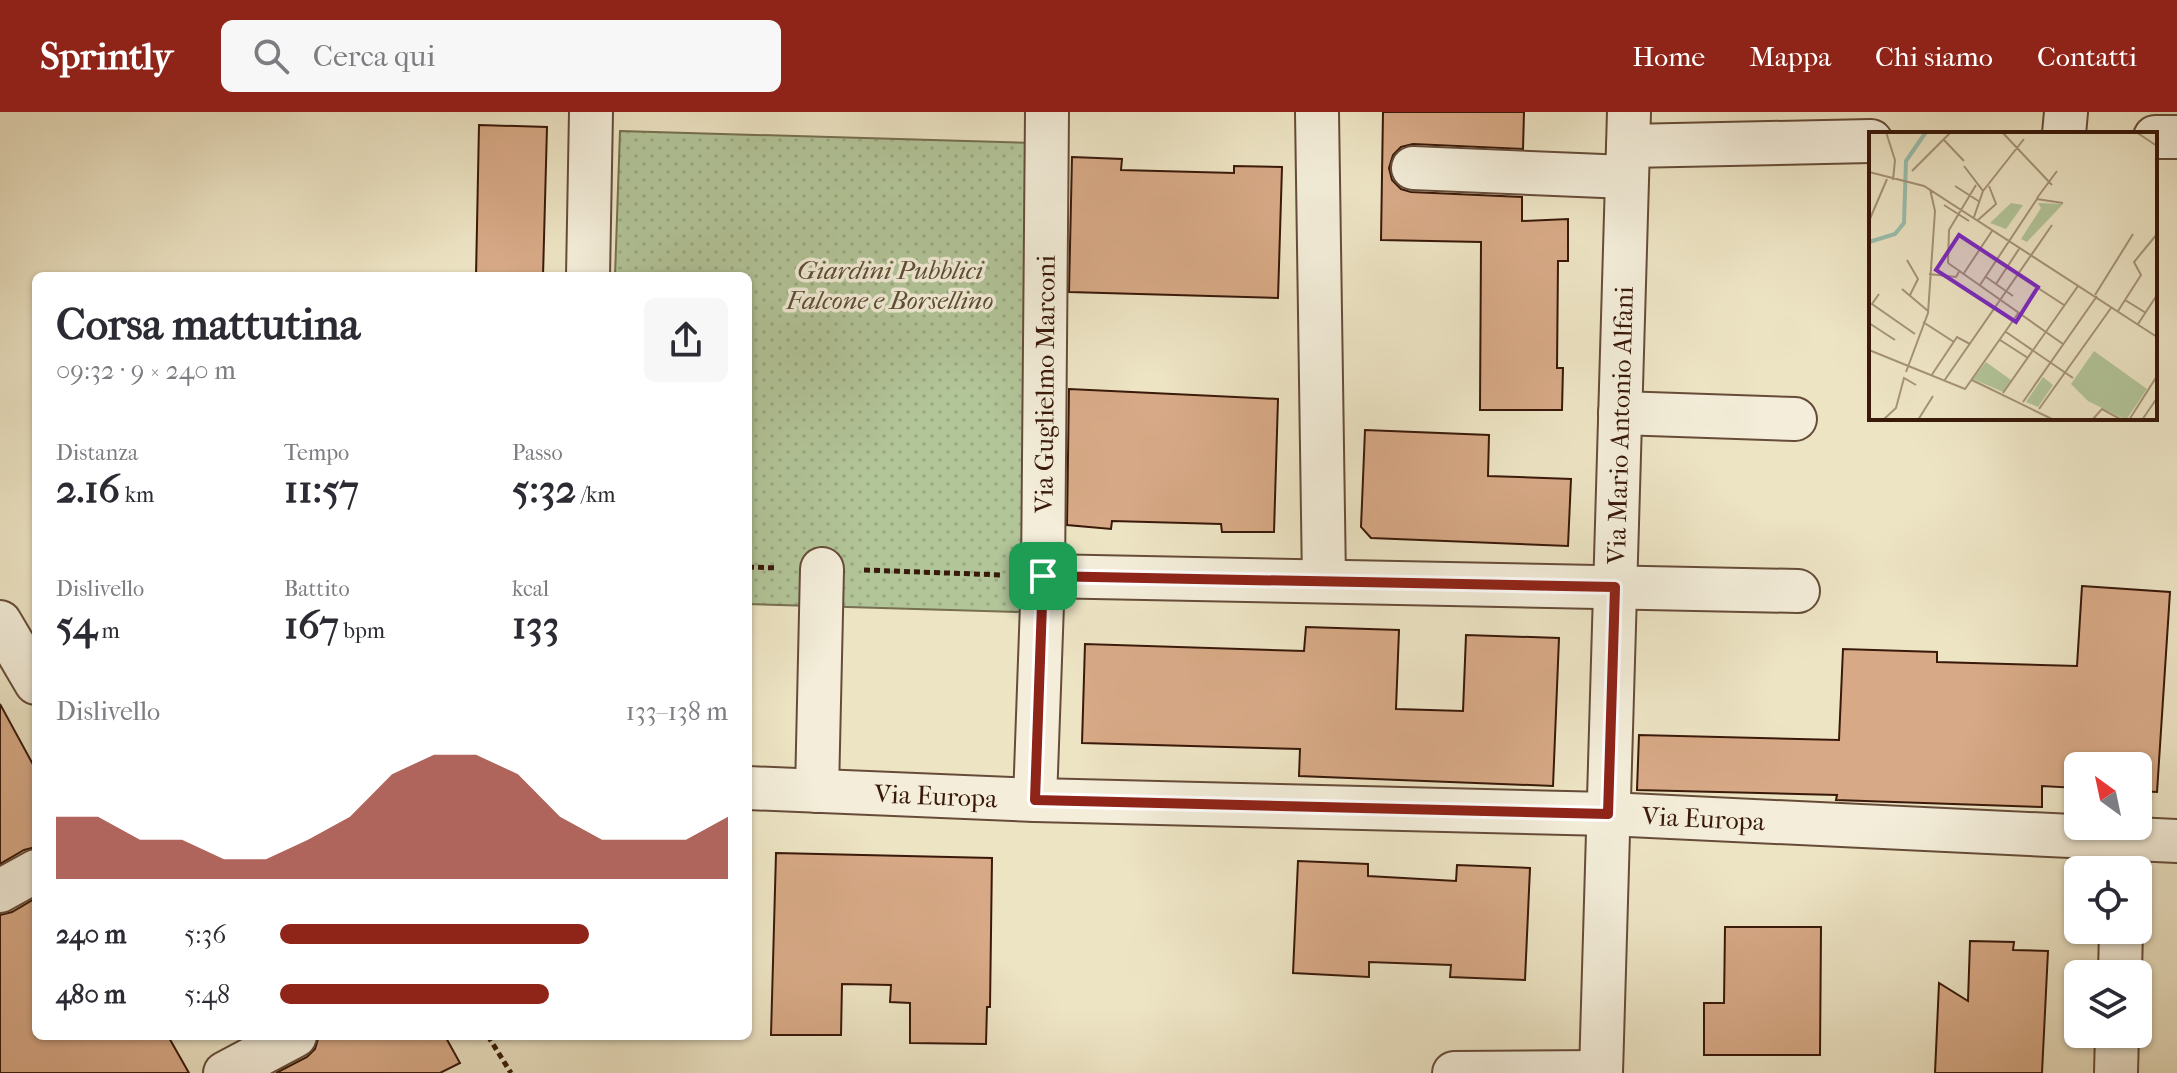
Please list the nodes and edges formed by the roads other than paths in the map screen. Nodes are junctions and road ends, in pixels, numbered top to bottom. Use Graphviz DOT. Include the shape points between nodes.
graph roads {
  1 [pos="591,112"];
  2 [pos="1047,112"];
  3 [pos="1317,112"];
  4 [pos="2066,112"];
  5 [pos="2064,132"];
  6 [pos="1869,141"];
  7 [pos="1628,145"];
  8 [pos="1413,168"];
  9 [pos="588,272"];
  10 [pos="1620,413"];
  11 [pos="1795,419"];
  12 [pos="822,569"];
  13 [pos="1043,576"];
  14 [pos="1324,581"];
  15 [pos="1615,587"];
  16 [pos="1798,591"];
  17 [pos="0,622"];
  18 [pos="32,676"];
  19 [pos="752,788"];
  20 [pos="817,791"];
  21 [pos="1035,800"];
  22 [pos="1608,814"];
  23 [pos="2177,841"];
  24 [pos="2124,854"];
  25 [pos="32,873"];
  26 [pos="0,891"];
  27 [pos="287,1040"];
  28 [pos="2117,1048"];
  29 [pos="1601,1072"];
  30 [pos="225,1073"];
  31 [pos="1454,1073"];
  32 [pos="2116,1073"];
  1 -- 9 [label="street"];
  2 -- 13 [label="street, Via Guglielmo Marconi"];
  3 -- 14 [label="street"];
  4 -- 5 [label="street"];
  6 -- 7 [label="street"];
  7 -- 8 [label="street"];
  7 -- 10 [label="street, Via Mario Antonio Alfani"];
  10 -- 11 [label="street"];
  10 -- 15 [label="street, Via Mario Antonio Alfani"];
  12 -- 20 [label="street"];
  13 -- 14 [label="street"];
  13 -- 21 [label="street, Via Guglielmo Marconi"];
  14 -- 15 [label="street"];
  15 -- 16 [label="street"];
  15 -- 22 [label="street, Via Mario Antonio Alfani"];
  17 -- 18 [label="street"];
  19 -- 20 [label="street, Via Europa"];
  20 -- 21 [label="street, Via Europa"];
  21 -- 22 [label="street, Via Europa"];
  22 -- 24 [label="street, Via Europa"];
  22 -- 29 [label="street, Via Mario Antonio Alfani"];
  23 -- 24 [label="street, Via Europa"];
  25 -- 26 [label="street"];
  27 -- 30 [label="street"];
  28 -- 32 [label="street"];
  29 -- 31 [label="street"];
}
